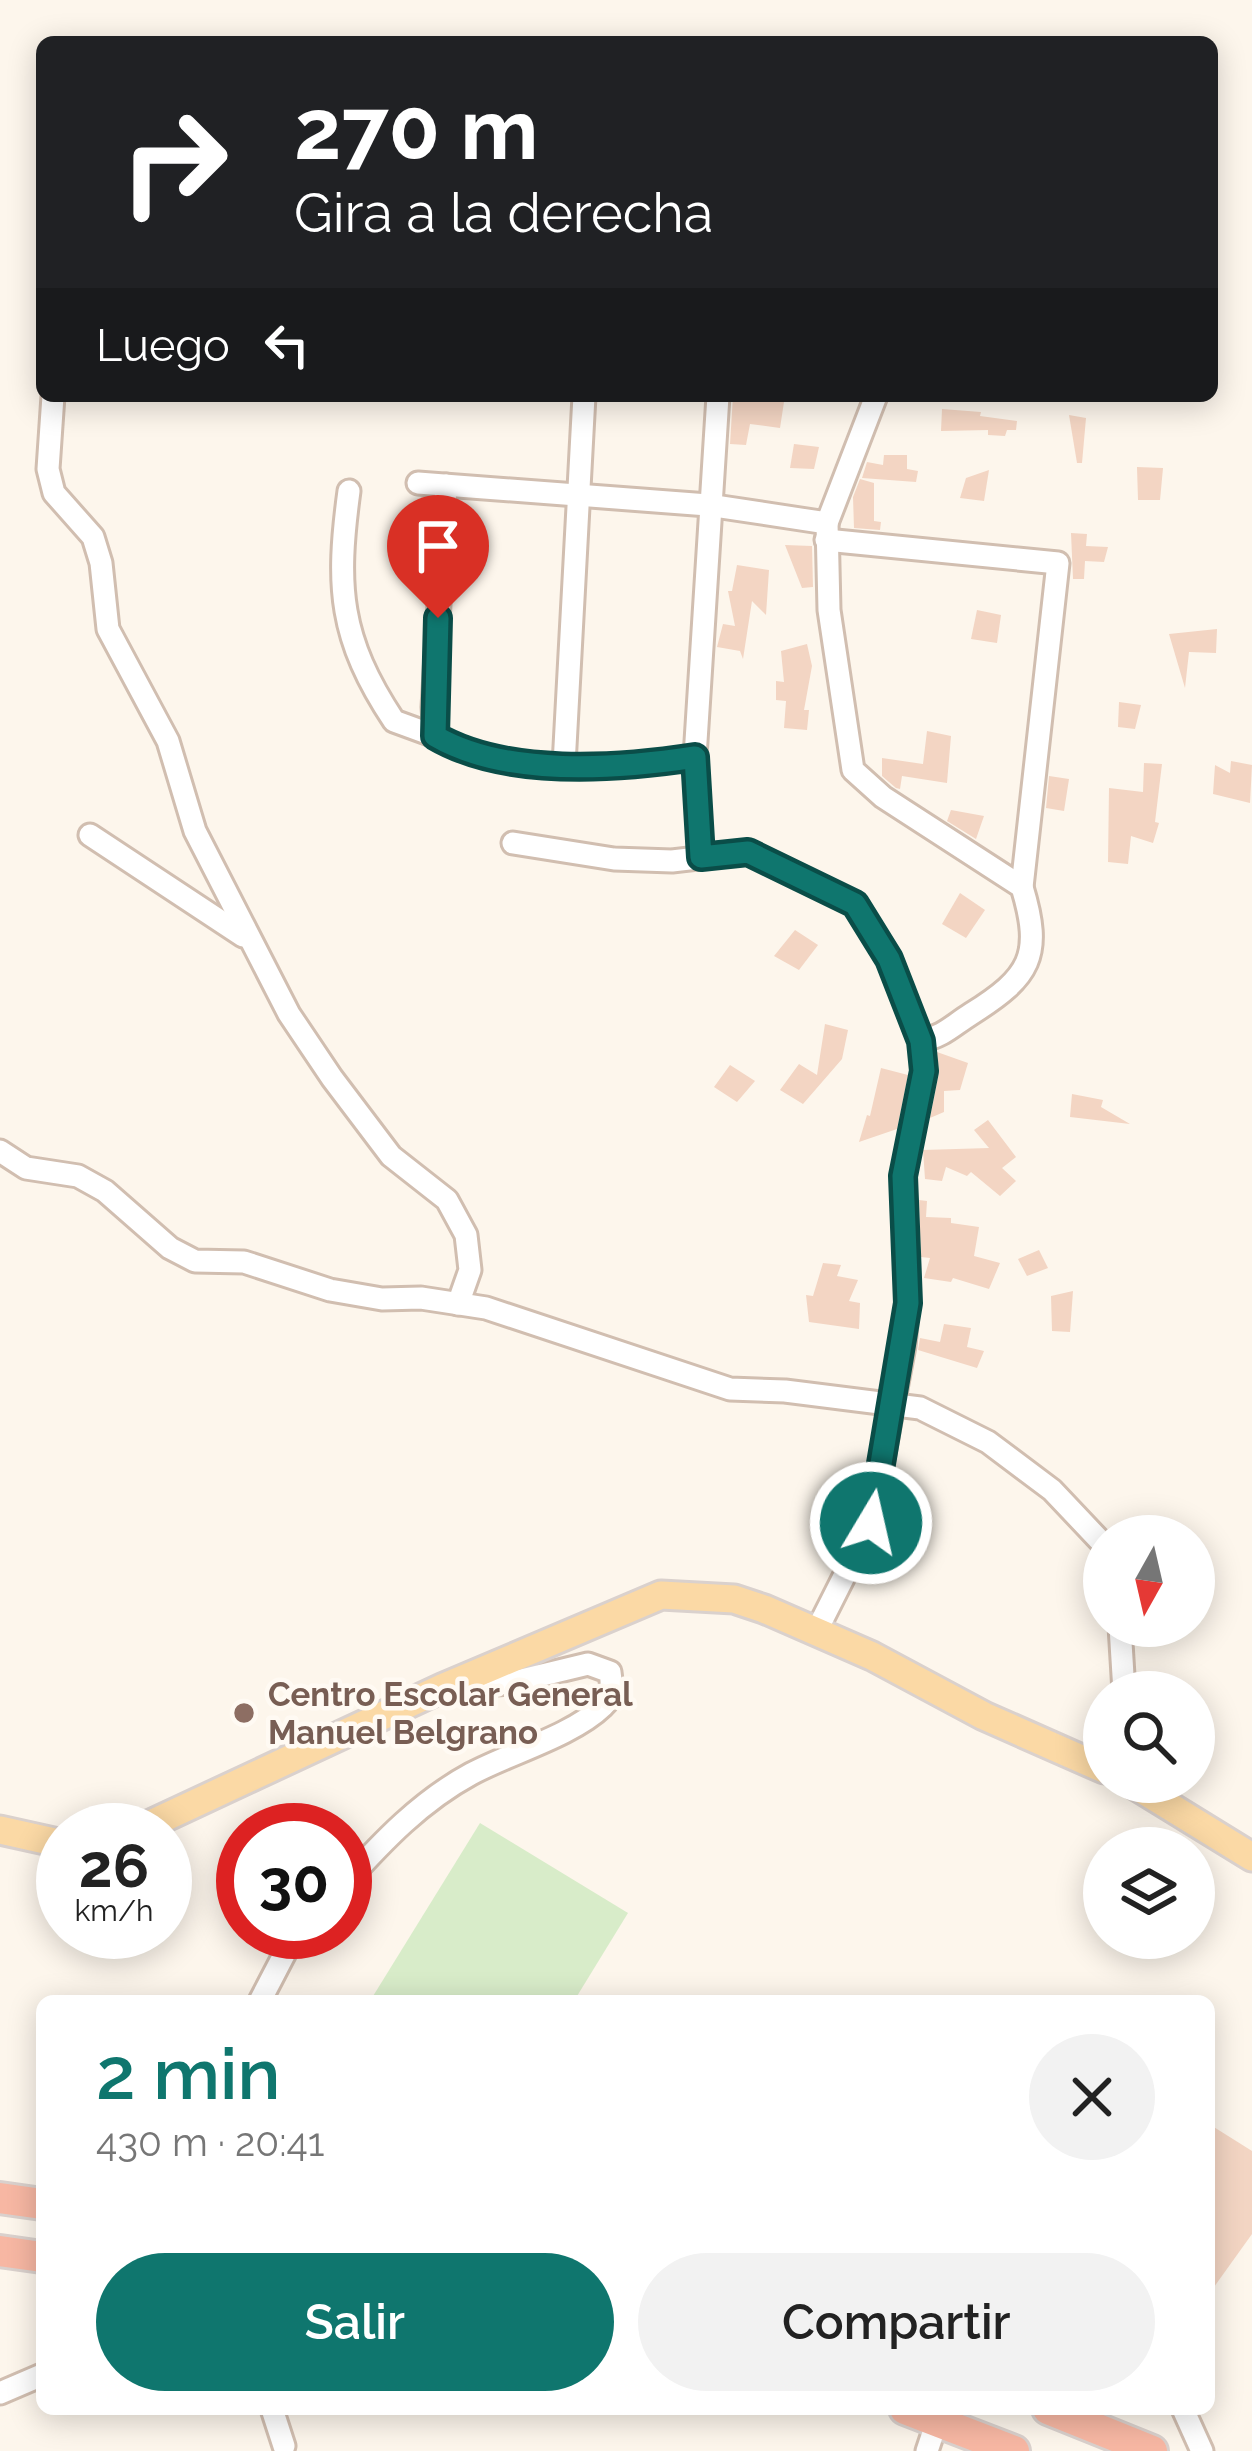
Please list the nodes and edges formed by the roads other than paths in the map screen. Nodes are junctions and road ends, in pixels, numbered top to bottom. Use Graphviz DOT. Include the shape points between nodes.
graph roads {
  1 [pos="53,402"];
  2 [pos="584,402"];
  3 [pos="717,402"];
  4 [pos="874,402"];
  5 [pos="418,483"];
  6 [pos="446,485"];
  7 [pos="349,490"];
  8 [pos="577,495"];
  9 [pos="708,505"];
  10 [pos="826,531"];
  11 [pos="435,736"];
  12 [pos="695,757"];
  13 [pos="564,765"];
  14 [pos="90,835"];
  15 [pos="513,843"];
  16 [pos="701,857"];
  17 [pos="1022,887"];
  18 [pos="249,940"];
  19 [pos="921,1041"];
  20 [pos="0,1151"];
  21 [pos="458,1304"];
  22 [pos="893,1404"];
  23 [pos="1083,1523"];
  24 [pos="817,1630"];
  25 [pos="442,1688"];
  26 [pos="1083,1760"];
  27 [pos="1164,1803"];
  28 [pos="192,1805"];
  29 [pos="0,1830"];
  30 [pos="36,1838"];
  31 [pos="372,1853"];
  32 [pos="1252,1857"];
  33 [pos="282,1959"];
  34 [pos="263,1995"];
  35 [pos="0,2198"];
  36 [pos="36,2203"];
  37 [pos="0,2251"];
  38 [pos="36,2256"];
  39 [pos="36,2378"];
  40 [pos="0,2393"];
  41 [pos="275,2415"];
  42 [pos="910,2415"];
  43 [pos="1063,2415"];
  44 [pos="1186,2415"];
  45 [pos="932,2436"];
  46 [pos="290,2449"];
  47 [pos="1014,2451"];
  48 [pos="1152,2451"];
  49 [pos="1202,2451"];
  1 -- 18 [label="street" via="54,493 93,538 108,629 168,741 189,818"];
  2 -- 8 [label="street"];
  3 -- 9 [label="street"];
  4 -- 10 [label="street"];
  5 -- 6 [label="street"];
  6 -- 8 [label="street"];
  6 -- 11 [label="street"];
  7 -- 11 [label="street" via="342,598 352,646 394,721"];
  8 -- 9 [label="street"];
  8 -- 13 [label="street"];
  9 -- 10 [label="street"];
  9 -- 12 [label="street"];
  10 -- 17 [label="street" via="853,770"];
  10 -- 17 [label="street" via="1058,562"];
  11 -- 13 [label="street" via="454,747"];
  12 -- 13 [label="street"];
  12 -- 16 [label="street"];
  14 -- 18 [label="street"];
  15 -- 16 [label="street" via="614,859"];
  16 -- 19 [label="street" via="748,852 855,904 889,959"];
  17 -- 19 [label="street" via="1034,925 1024,972 945,1036"];
  18 -- 21 [label="street" via="289,1014 391,1156 447,1200 466,1235 470,1270"];
  19 -- 22 [label="street" via="924,1071 903,1176 908,1303"];
  20 -- 21 [label="street" via="26,1168 78,1176 105,1191 195,1261 244,1262 382,1299"];
  21 -- 22 [label="street" via="730,1389"];
  22 -- 23 [label="street" via="920,1408 988,1442"];
  22 -- 24 [label="street" via="871,1523"];
  24 -- 25 [label="main road" via="734,1599 661,1595"];
  24 -- 26 [label="main road"];
  25 -- 28 [label="main road"];
  25 -- 31 [label="street" via="588,1664 610,1672 612,1687 609,1702 588,1719 444,1789"];
  27 -- 32 [label="main road"];
  29 -- 30 [label="main road"];
  33 -- 34 [label="street"];
  35 -- 36 [label="highway"];
  37 -- 38 [label="highway"];
  39 -- 40 [label="street"];
  41 -- 46 [label="street"];
  42 -- 45 [label="highway"];
  43 -- 48 [label="highway"];
  44 -- 49 [label="street"];
  45 -- 47 [label="highway"];
}
